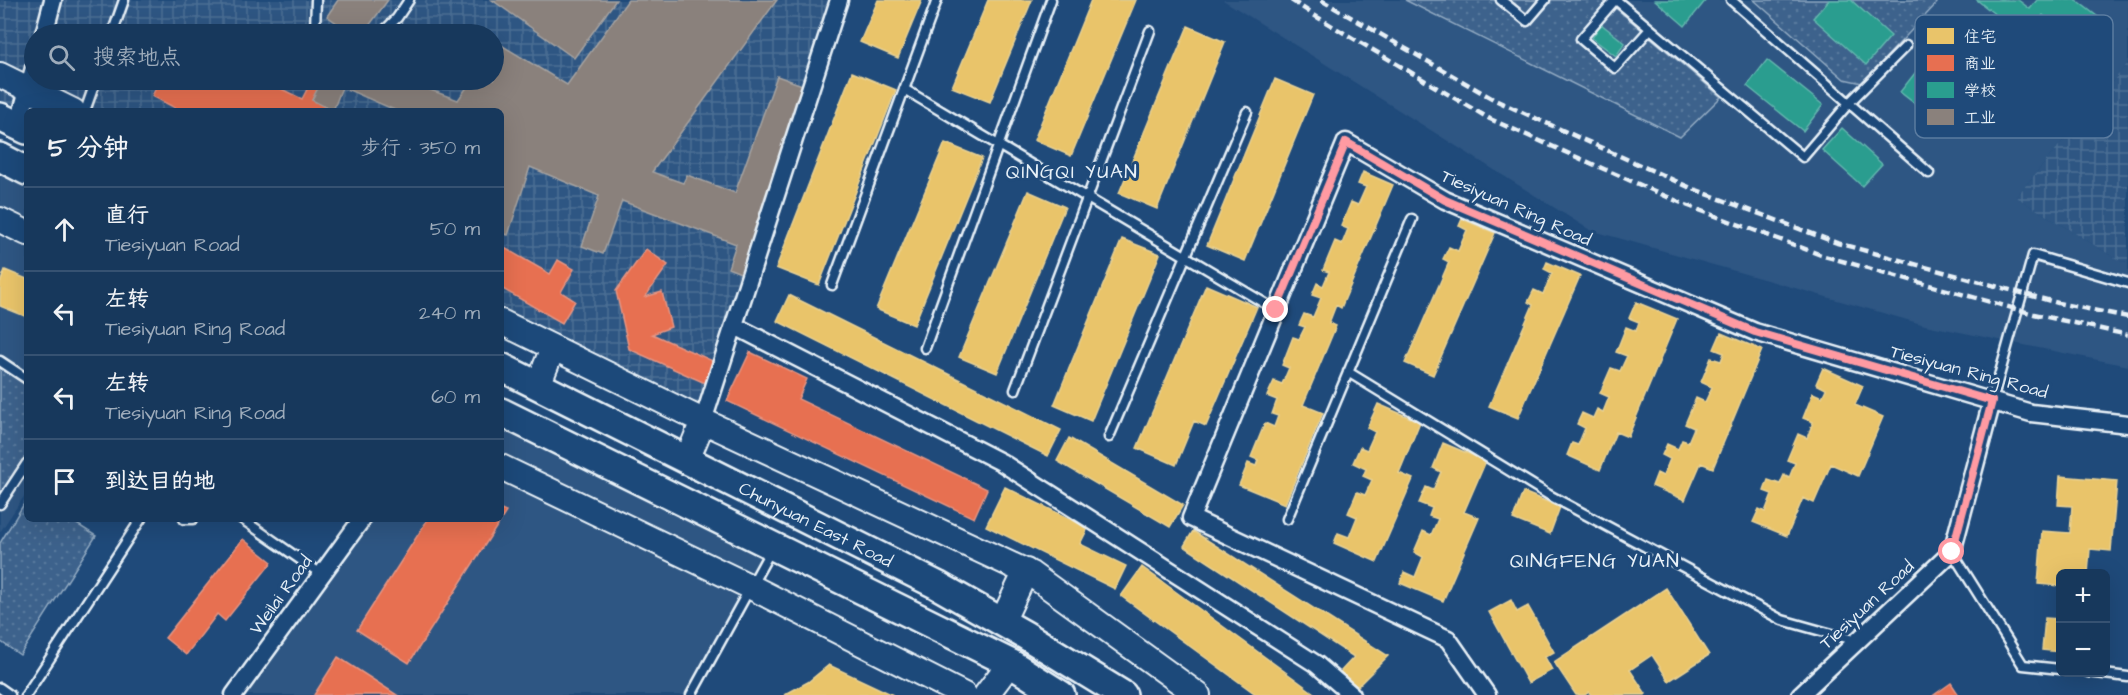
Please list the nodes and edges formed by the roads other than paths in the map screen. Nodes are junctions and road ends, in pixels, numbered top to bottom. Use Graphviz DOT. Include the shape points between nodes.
graph roads {
  1 [pos="53,0"];
  2 [pos="124,0"];
  3 [pos="316,0"];
  4 [pos="409,0"];
  5 [pos="839,0"];
  6 [pos="937,0"];
  7 [pos="1051,0"];
  8 [pos="1501,0"];
  9 [pos="1545,0"];
  10 [pos="1615,0"];
  11 [pos="1731,0"];
  12 [pos="47,24"];
  13 [pos="116,24"];
  14 [pos="315,24"];
  15 [pos="391,24"];
  16 [pos="1650,29"];
  17 [pos="1150,31"];
  18 [pos="1906,46"];
  19 [pos="0,75"];
  20 [pos="24,78"];
  21 [pos="28,90"];
  22 [pos="46,90"];
  23 [pos="92,90"];
  24 [pos="904,90"];
  25 [pos="1849,103"];
  26 [pos="68,108"];
  27 [pos="86,108"];
  28 [pos="1247,112"];
  29 [pos="15,124"];
  30 [pos="998,145"];
  31 [pos="0,158"];
  32 [pos="24,170"];
  33 [pos="1929,173"];
  34 [pos="1087,198"];
  35 [pos="1412,219"];
  36 [pos="0,220"];
  37 [pos="24,232"];
  38 [pos="1186,256"];
  39 [pos="2128,283"];
  40 [pos="832,285"];
  41 [pos="1276,310"];
  42 [pos="504,323"];
  43 [pos="735,326"];
  44 [pos="554,348"];
  45 [pos="925,348"];
  46 [pos="0,361"];
  47 [pos="504,369"];
  48 [pos="1348,372"];
  49 [pos="24,377"];
  50 [pos="538,386"];
  51 [pos="1015,390"];
  52 [pos="1992,401"];
  53 [pos="504,413"];
  54 [pos="703,421"];
  55 [pos="2128,424"];
  56 [pos="1109,437"];
  57 [pos="687,460"];
  58 [pos="24,468"];
  59 [pos="504,468"];
  60 [pos="0,504"];
  61 [pos="1287,519"];
  62 [pos="139,522"];
  63 [pos="246,522"];
  64 [pos="360,522"];
  65 [pos="773,547"];
  66 [pos="1952,552"];
  67 [pos="1026,571"];
  68 [pos="321,574"];
  69 [pos="751,587"];
  70 [pos="1002,622"];
  71 [pos="1857,641"];
  72 [pos="1010,663"];
  73 [pos="2056,668"];
  74 [pos="2110,675"];
  75 [pos="2128,677"];
  76 [pos="0,688"];
  77 [pos="10,695"];
  78 [pos="26,695"];
  79 [pos="234,695"];
  80 [pos="691,695"];
  81 [pos="964,695"];
  82 [pos="986,695"];
  83 [pos="1060,695"];
  84 [pos="1124,695"];
  85 [pos="1198,695"];
  86 [pos="1353,695"];
  87 [pos="1487,695"];
  88 [pos="1800,695"];
  1 -- 12 [label="street"];
  2 -- 13 [label="lane"];
  3 -- 14 [label="lane"];
  4 -- 15 [label="lane"];
  5 -- 43 [label="street"];
  6 -- 24 [label="lane"];
  7 -- 30 [label="lane"];
  8 -- 9 [label="lane" via="1527,21"];
  10 -- 16 [label="lane"];
  10 -- 16 [label="lane" via="1581,39 1615,68"];
  11 -- 25 [label="lane"];
  16 -- 25 [label="lane" via="1803,157"];
  17 -- 34 [label="lane"];
  18 -- 25 [label="lane"];
  19 -- 20 [label="street"];
  21 -- 29 [label="street"];
  22 -- 26 [label="street"];
  23 -- 27 [label="lane"];
  24 -- 30 [label="lane"];
  24 -- 40 [label="lane"];
  25 -- 33 [label="lane"];
  28 -- 38 [label="lane"];
  30 -- 34 [label="lane"];
  30 -- 45 [label="lane"];
  31 -- 32 [label="main road"];
  34 -- 38 [label="lane"];
  34 -- 51 [label="lane"];
  35 -- 48 [label="lane"];
  36 -- 37 [label="street"];
  38 -- 41 [label="lane"];
  38 -- 56 [label="lane"];
  39 -- 52 [label="lane" via="2034,255"];
  41 -- 52 [label="street, Tiesiyuan Ring Road" via="1346,142 1445,200 1755,332"];
  41 -- 87 [label="street, Tiesiyuan Ring Road" via="1191,518 1448,639"];
  42 -- 44 [label="street"];
  43 -- 54 [label="street"];
  43 -- 86 [label="street" via="1001,462 1316,664"];
  44 -- 50 [label="street"];
  44 -- 54 [label="street"];
  46 -- 49 [label="lane"];
  47 -- 50 [label="main road, Chunyuan East Road"];
  48 -- 61 [label="lane"];
  48 -- 71 [label="lane" via="1549,495 1782,620"];
  50 -- 57 [label="main road, Chunyuan East Road"];
  52 -- 55 [label="street, Tiesiyuan Ring Road" via="2031,413"];
  52 -- 66 [label="street"];
  53 -- 65 [label="main road"];
  54 -- 57 [label="street"];
  54 -- 67 [label="street"];
  57 -- 70 [label="main road, Chunyuan East Road" via="937,585"];
  58 -- 60 [label="lane"];
  59 -- 69 [label="street"];
  62 -- 78 [label="lane"];
  63 -- 68 [label="lane"];
  64 -- 68 [label="street, Weilai Road"];
  65 -- 69 [label="lane"];
  65 -- 72 [label="main road"];
  66 -- 71 [label="street, Tiesiyuan Road"];
  66 -- 73 [label="lane" via="2023,665"];
  67 -- 70 [label="street"];
  67 -- 85 [label="street"];
  68 -- 79 [label="street, Weilai Road"];
  69 -- 80 [label="lane"];
  69 -- 81 [label="street"];
  70 -- 84 [label="main road, Chunyuan East Road"];
  71 -- 88 [label="street, Tiesiyuan Road"];
  72 -- 82 [label="street"];
  72 -- 83 [label="main road"];
  74 -- 75 [label="lane"];
  76 -- 77 [label="lane"];
}
